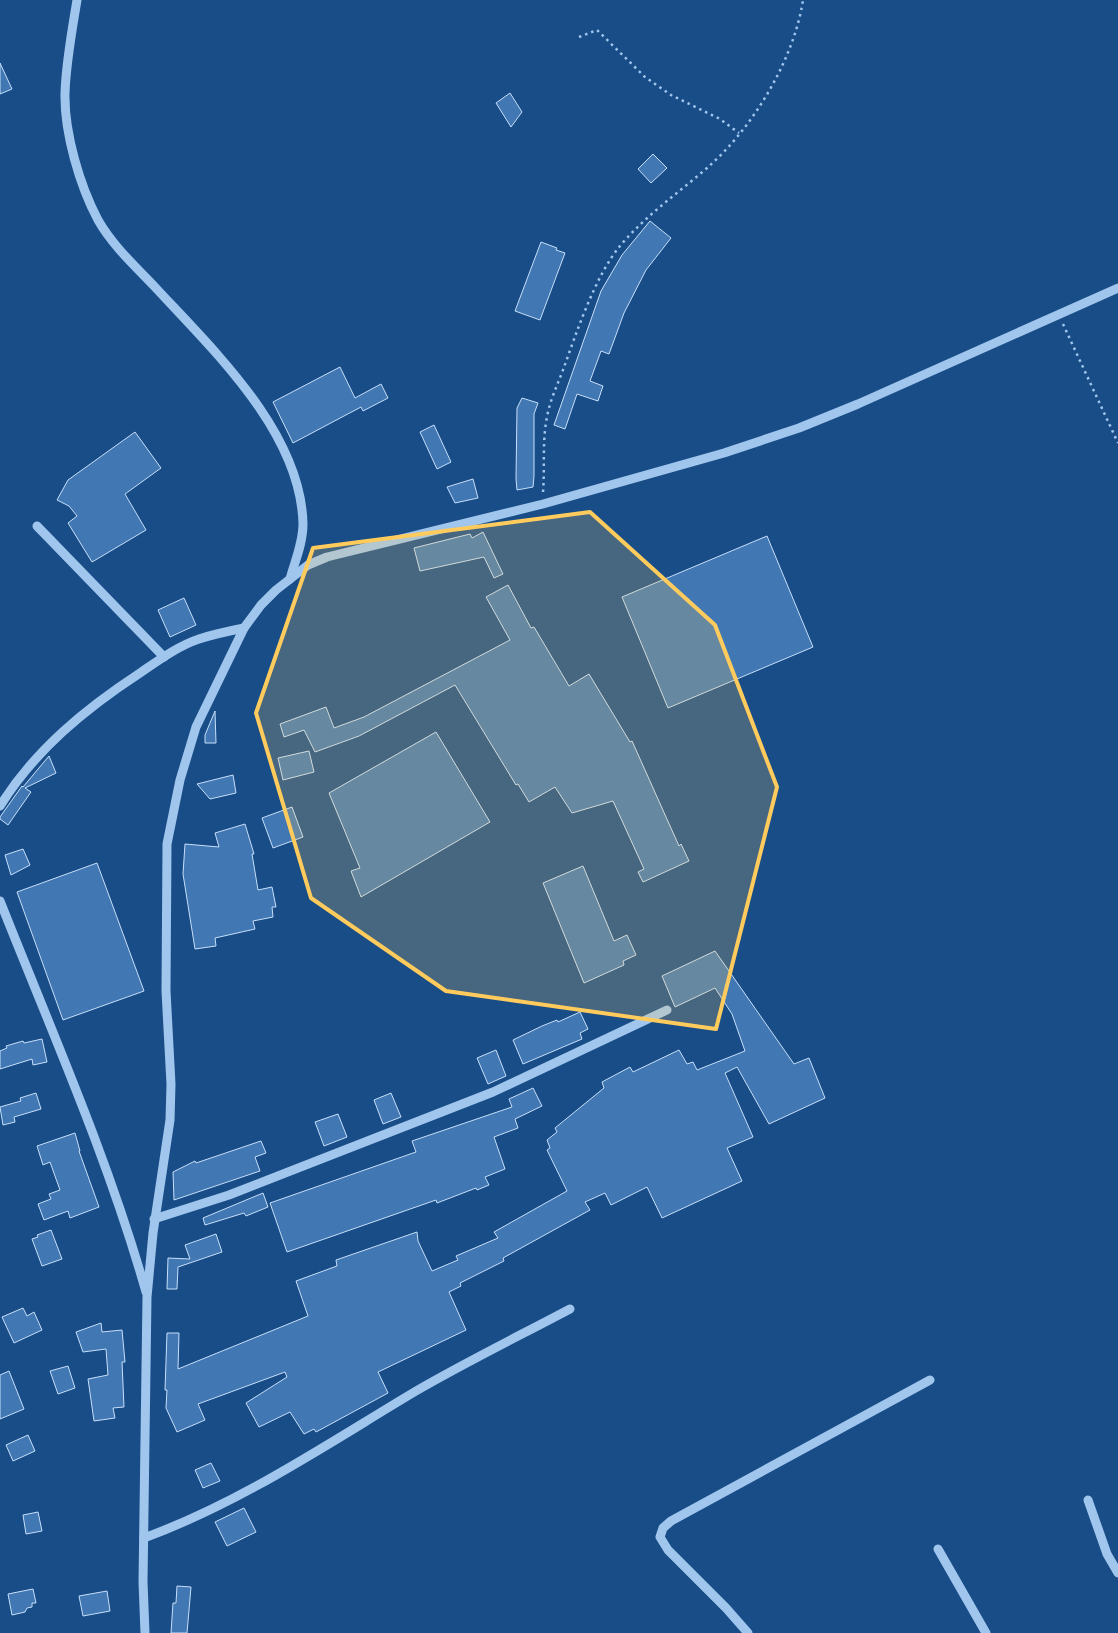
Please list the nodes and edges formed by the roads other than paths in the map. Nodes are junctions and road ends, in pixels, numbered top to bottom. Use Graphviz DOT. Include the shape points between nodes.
graph roads {
  1 [pos="77,0"];
  2 [pos="1118,288"];
  3 [pos="36,526"];
  4 [pos="290,579"];
  5 [pos="244,628"];
  6 [pos="164,657"];
  7 [pos="0,806"];
  8 [pos="0,901"];
  9 [pos="667,1010"];
  10 [pos="154,1219"];
  11 [pos="147,1297"];
  12 [pos="570,1309"];
  13 [pos="930,1380"];
  14 [pos="1088,1500"];
  15 [pos="144,1538"];
  16 [pos="938,1550"];
  17 [pos="1118,1573"];
  18 [pos="145,1633"];
  19 [pos="748,1633"];
  20 [pos="986,1633"];
  1 -- 4 [label="street" via="66,77 66,111 74,155 91,205 105,232 122,254 259,405 277,436 298,484 302,510 302,541"];
  2 -- 4 [label="street" via="798,428 543,504 327,556"];
  3 -- 6 [label="street"];
  4 -- 5 [label="street" via="261,605"];
  5 -- 6 [label="street" via="198,639"];
  5 -- 10 [label="street" via="196,727 180,780 167,844 166,990 170,1120"];
  6 -- 7 [label="street" via="112,691 66,728 38,755"];
  8 -- 11 [label="street" via="84,1110 130,1238"];
  9 -- 10 [label="street" via="485,1096 229,1195"];
  10 -- 11 [label="street"];
  11 -- 15 [label="street"];
  12 -- 15 [label="street" via="418,1390 274,1477 182,1524"];
  13 -- 19 [label="street" via="663,1528 660,1537 668,1550"];
  14 -- 17 [label="street" via="1107,1554"];
  15 -- 18 [label="street"];
  16 -- 20 [label="street"];
}
